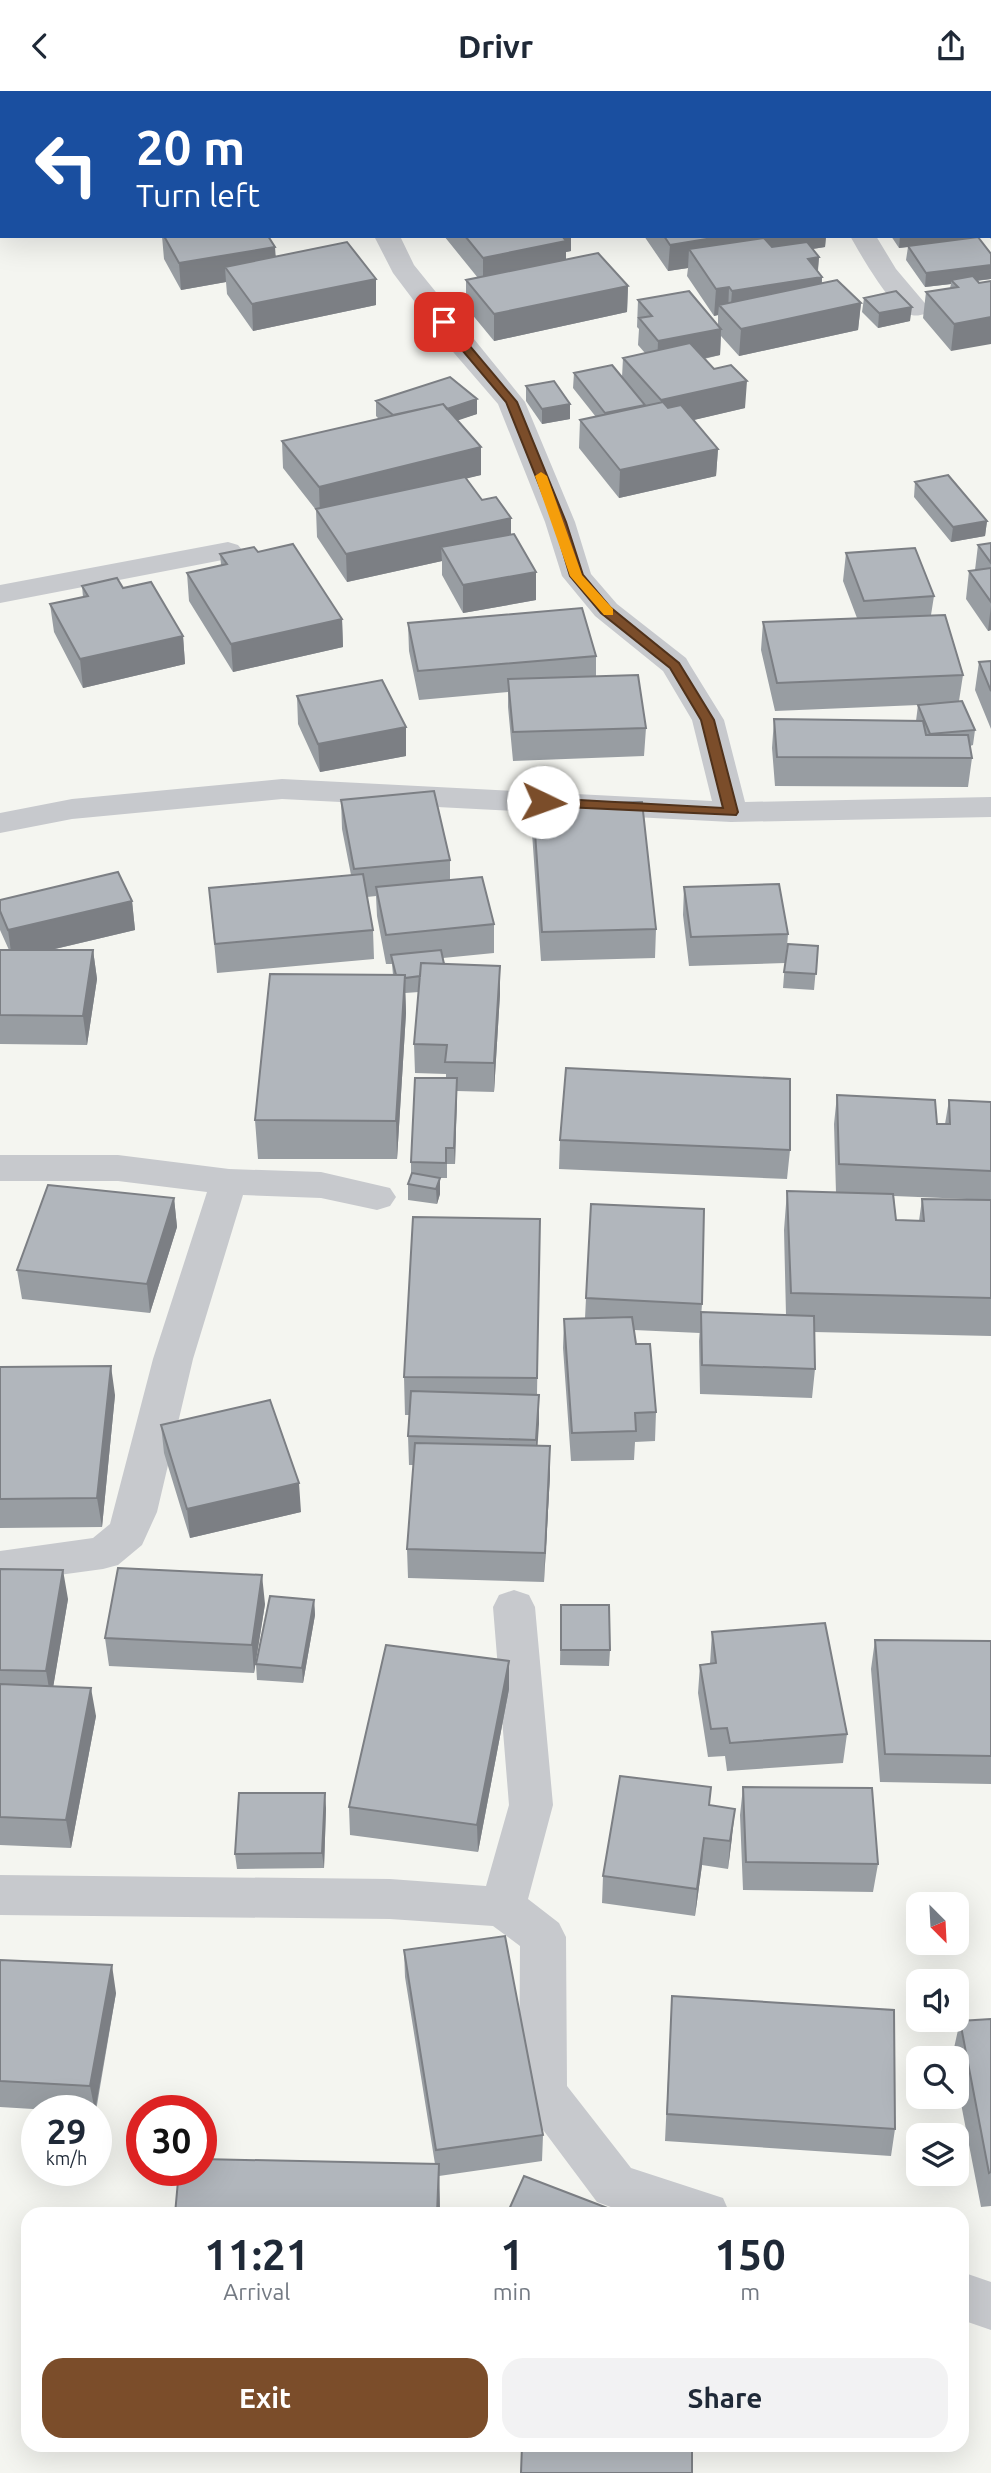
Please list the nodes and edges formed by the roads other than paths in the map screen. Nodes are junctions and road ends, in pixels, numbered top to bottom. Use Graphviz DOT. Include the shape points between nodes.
graph roads {
  1 [pos="388,238"];
  2 [pos="864,238"];
  3 [pos="916,308"];
  4 [pos="228,551"];
  5 [pos="0,594"];
  6 [pos="991,807"];
  7 [pos="731,812"];
  8 [pos="0,823"];
  9 [pos="0,1168"];
  10 [pos="229,1182"];
  11 [pos="377,1197"];
  12 [pos="0,1567"];
  13 [pos="514,1608"];
  14 [pos="0,1895"];
  15 [pos="503,1907"];
  16 [pos="682,2207"];
  17 [pos="969,2298"];
  18 [pos="991,2306"];
  1 -- 7 [label="street" via="402,267 511,402 577,576 606,610 675,665 708,720"];
  2 -- 3 [label="street"];
  4 -- 5 [label="street"];
  6 -- 7 [label="street"];
  7 -- 8 [label="street" via="282,789 72,809"];
  9 -- 10 [label="street" via="118,1168"];
  10 -- 11 [label="street" via="321,1185"];
  10 -- 12 [label="street" via="173,1359 127,1534 103,1553"];
  13 -- 15 [label="street" via="531,1805"];
  14 -- 15 [label="street" via="390,1899"];
  15 -- 16 [label="street" via="543,1937 543,2092 615,2186"];
  17 -- 18 [label="street"];
}
